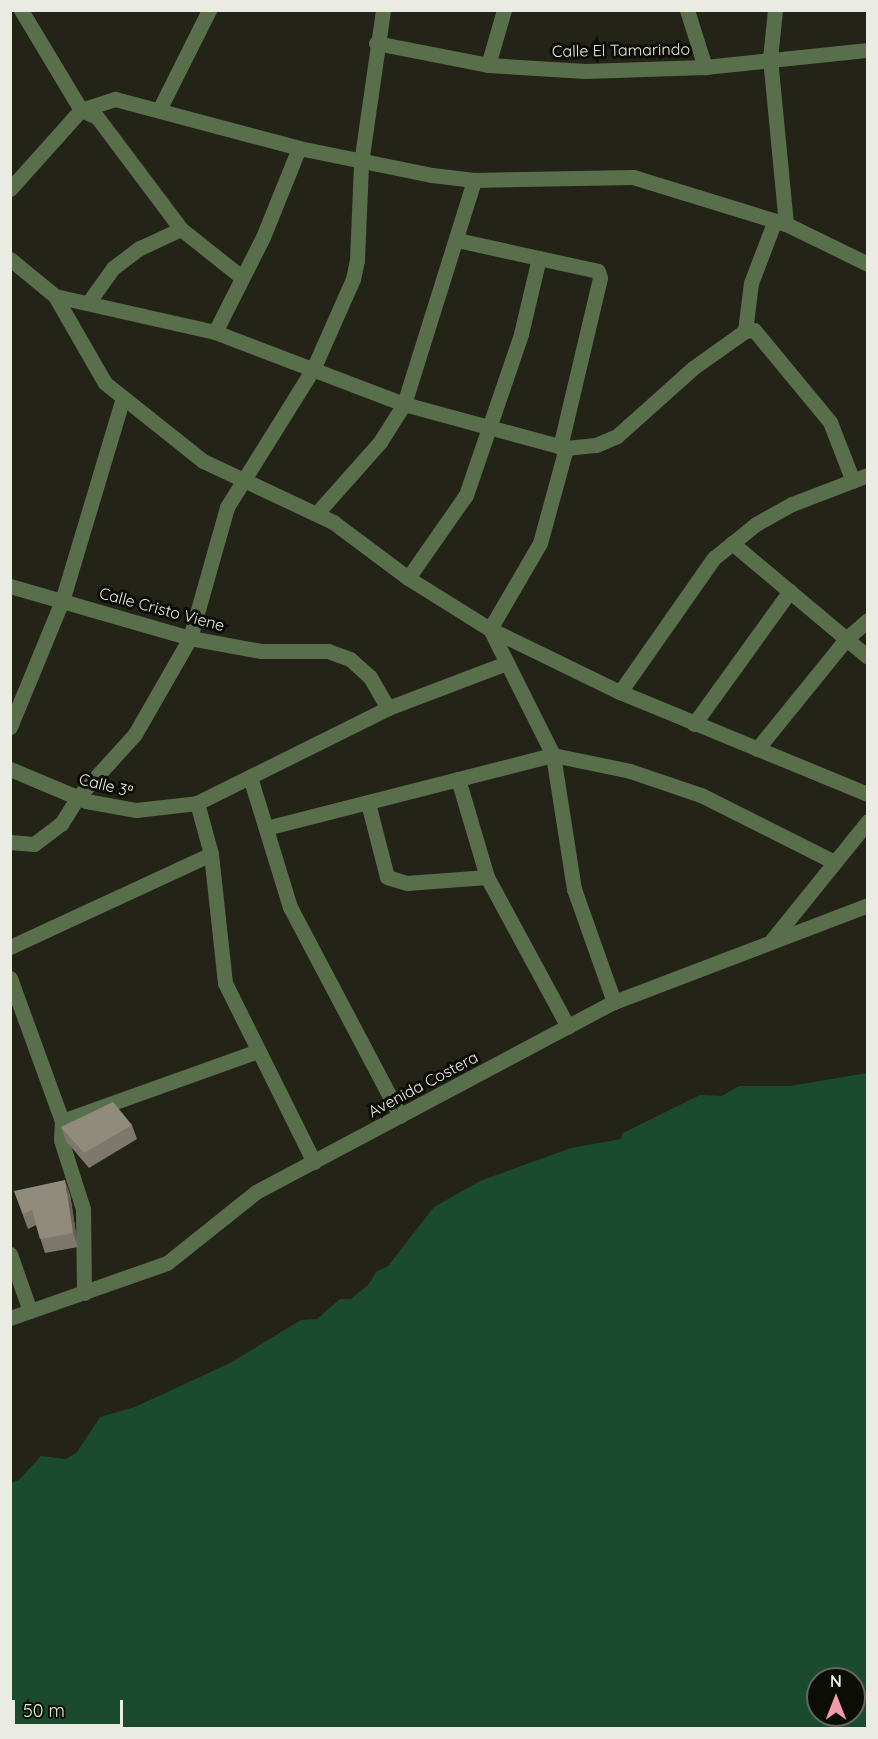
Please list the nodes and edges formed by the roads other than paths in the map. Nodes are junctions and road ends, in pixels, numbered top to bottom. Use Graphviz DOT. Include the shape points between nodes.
graph roads {
  1 [pos="21,10"];
  2 [pos="209,10"];
  3 [pos="383,10"];
  4 [pos="504,10"];
  5 [pos="687,10"];
  6 [pos="775,10"];
  7 [pos="376,43"];
  8 [pos="867,50"];
  9 [pos="770,58"];
  10 [pos="488,65"];
  11 [pos="705,67"];
  12 [pos="160,108"];
  13 [pos="81,110"];
  14 [pos="299,148"];
  15 [pos="361,163"];
  16 [pos="474,180"];
  17 [pos="11,184"];
  18 [pos="780,222"];
  19 [pos="181,229"];
  20 [pos="457,240"];
  21 [pos="539,258"];
  22 [pos="10,259"];
  23 [pos="867,264"];
  24 [pos="240,276"];
  25 [pos="55,296"];
  26 [pos="88,303"];
  27 [pos="215,332"];
  28 [pos="745,332"];
  29 [pos="314,366"];
  30 [pos="123,398"];
  31 [pos="404,404"];
  32 [pos="492,428"];
  33 [pos="563,448"];
  34 [pos="867,475"];
  35 [pos="245,481"];
  36 [pos="853,481"];
  37 [pos="317,513"];
  38 [pos="732,543"];
  39 [pos="408,578"];
  40 [pos="10,586"];
  41 [pos="789,591"];
  42 [pos="62,601"];
  43 [pos="867,620"];
  44 [pos="490,629"];
  45 [pos="190,638"];
  46 [pos="846,639"];
  47 [pos="867,657"];
  48 [pos="504,664"];
  49 [pos="620,692"];
  50 [pos="388,708"];
  51 [pos="694,724"];
  52 [pos="10,727"];
  53 [pos="757,749"];
  54 [pos="553,755"];
  55 [pos="10,769"];
  56 [pos="250,777"];
  57 [pos="458,779"];
  58 [pos="867,794"];
  59 [pos="77,798"];
  60 [pos="197,803"];
  61 [pos="368,803"];
  62 [pos="867,821"];
  63 [pos="266,828"];
  64 [pos="10,842"];
  65 [pos="211,854"];
  66 [pos="832,861"];
  67 [pos="487,877"];
  68 [pos="867,905"];
  69 [pos="772,940"];
  70 [pos="10,947"];
  71 [pos="10,978"];
  72 [pos="614,1002"];
  73 [pos="14,1006"];
  74 [pos="568,1027"];
  75 [pos="256,1052"];
  76 [pos="400,1116"];
  77 [pos="62,1121"];
  78 [pos="314,1162"];
  79 [pos="10,1254"];
  80 [pos="84,1293"];
  81 [pos="30,1311"];
  82 [pos="10,1318"];
  1 -- 13 [label="street"];
  2 -- 12 [label="street"];
  3 -- 7 [label="street"];
  4 -- 10 [label="street"];
  5 -- 11 [label="street"];
  6 -- 9 [label="street"];
  7 -- 10 [label="street, Calle El Tamarindo"];
  7 -- 15 [label="street"];
  8 -- 9 [label="street, Calle El Tamarindo"];
  9 -- 11 [label="street, Calle El Tamarindo"];
  9 -- 18 [label="street"];
  10 -- 11 [label="street, Calle El Tamarindo" via="585,71"];
  12 -- 13 [label="street" via="115,99"];
  12 -- 14 [label="street"];
  13 -- 17 [label="street"];
  13 -- 19 [label="street" via="97,117"];
  14 -- 15 [label="street"];
  14 -- 24 [label="street" via="263,237"];
  15 -- 16 [label="street"];
  15 -- 29 [label="street" via="353,279"];
  16 -- 18 [label="street" via="633,177"];
  16 -- 20 [label="street"];
  18 -- 23 [label="street"];
  18 -- 28 [label="street" via="751,283"];
  19 -- 24 [label="street"];
  19 -- 26 [label="street" via="140,248 113,268"];
  20 -- 21 [label="street"];
  20 -- 31 [label="street"];
  21 -- 32 [label="street"];
  21 -- 33 [label="street" via="593,268 600,278"];
  22 -- 25 [label="street"];
  24 -- 27 [label="street"];
  25 -- 26 [label="street"];
  25 -- 30 [label="street" via="105,383"];
  26 -- 27 [label="street"];
  27 -- 29 [label="street"];
  28 -- 33 [label="street" via="693,369 617,436 597,445"];
  28 -- 36 [label="street" via="754,330 761,334 808,390 831,422"];
  29 -- 31 [label="street"];
  29 -- 35 [label="street"];
  30 -- 35 [label="street" via="203,461"];
  30 -- 42 [label="street"];
  31 -- 32 [label="street"];
  31 -- 37 [label="street" via="380,442"];
  32 -- 33 [label="street"];
  32 -- 39 [label="street" via="466,495"];
  33 -- 44 [label="street" via="540,543"];
  34 -- 36 [label="street"];
  35 -- 37 [label="street"];
  35 -- 45 [label="street" via="227,507 217,535"];
  36 -- 38 [label="street" via="792,504"];
  37 -- 39 [label="street"];
  38 -- 41 [label="street"];
  38 -- 49 [label="street" via="703,569"];
  39 -- 44 [label="street"];
  40 -- 42 [label="street, Calle Cristo Viene"];
  41 -- 46 [label="street"];
  41 -- 51 [label="street"];
  42 -- 45 [label="street, Calle Cristo Viene"];
  42 -- 52 [label="street"];
  43 -- 46 [label="street"];
  44 -- 48 [label="street"];
  44 -- 49 [label="street"];
  45 -- 50 [label="street, Calle Cristo Viene" via="261,651 328,651 351,658 370,677"];
  45 -- 59 [label="street" via="135,734"];
  46 -- 47 [label="street"];
  46 -- 53 [label="street"];
  48 -- 50 [label="street, Calle 3ª"];
  48 -- 54 [label="street"];
  49 -- 51 [label="street"];
  50 -- 56 [label="street, Calle 3ª"];
  51 -- 53 [label="street"];
  53 -- 58 [label="street"];
  54 -- 57 [label="street"];
  54 -- 66 [label="street" via="630,771 701,795"];
  54 -- 72 [label="street" via="574,889"];
  55 -- 59 [label="street, Calle 3ª"];
  56 -- 60 [label="street, Calle 3ª"];
  56 -- 63 [label="street"];
  57 -- 61 [label="street"];
  57 -- 67 [label="street"];
  59 -- 60 [label="street, Calle 3ª" via="136,810"];
  59 -- 64 [label="street" via="61,824 34,844"];
  60 -- 65 [label="street"];
  61 -- 63 [label="street"];
  61 -- 67 [label="street" via="387,877 407,884"];
  62 -- 66 [label="street"];
  63 -- 76 [label="street" via="290,907"];
  65 -- 70 [label="street"];
  65 -- 75 [label="street" via="225,983"];
  66 -- 69 [label="street"];
  67 -- 74 [label="street"];
  68 -- 69 [label="street, Avenida Costera"];
  69 -- 72 [label="street, Avenida Costera"];
  71 -- 73 [label="street"];
  72 -- 74 [label="street, Avenida Costera"];
  73 -- 77 [label="street" via="40,1052"];
  74 -- 76 [label="street, Avenida Costera"];
  75 -- 77 [label="street"];
  75 -- 78 [label="street"];
  76 -- 78 [label="street, Avenida Costera"];
  77 -- 80 [label="street" via="61,1140 83,1209"];
  78 -- 80 [label="street, Avenida Costera" via="256,1192 167,1263"];
  79 -- 81 [label="street"];
  80 -- 81 [label="street, Avenida Costera"];
  81 -- 82 [label="street, Avenida Costera"];
}
